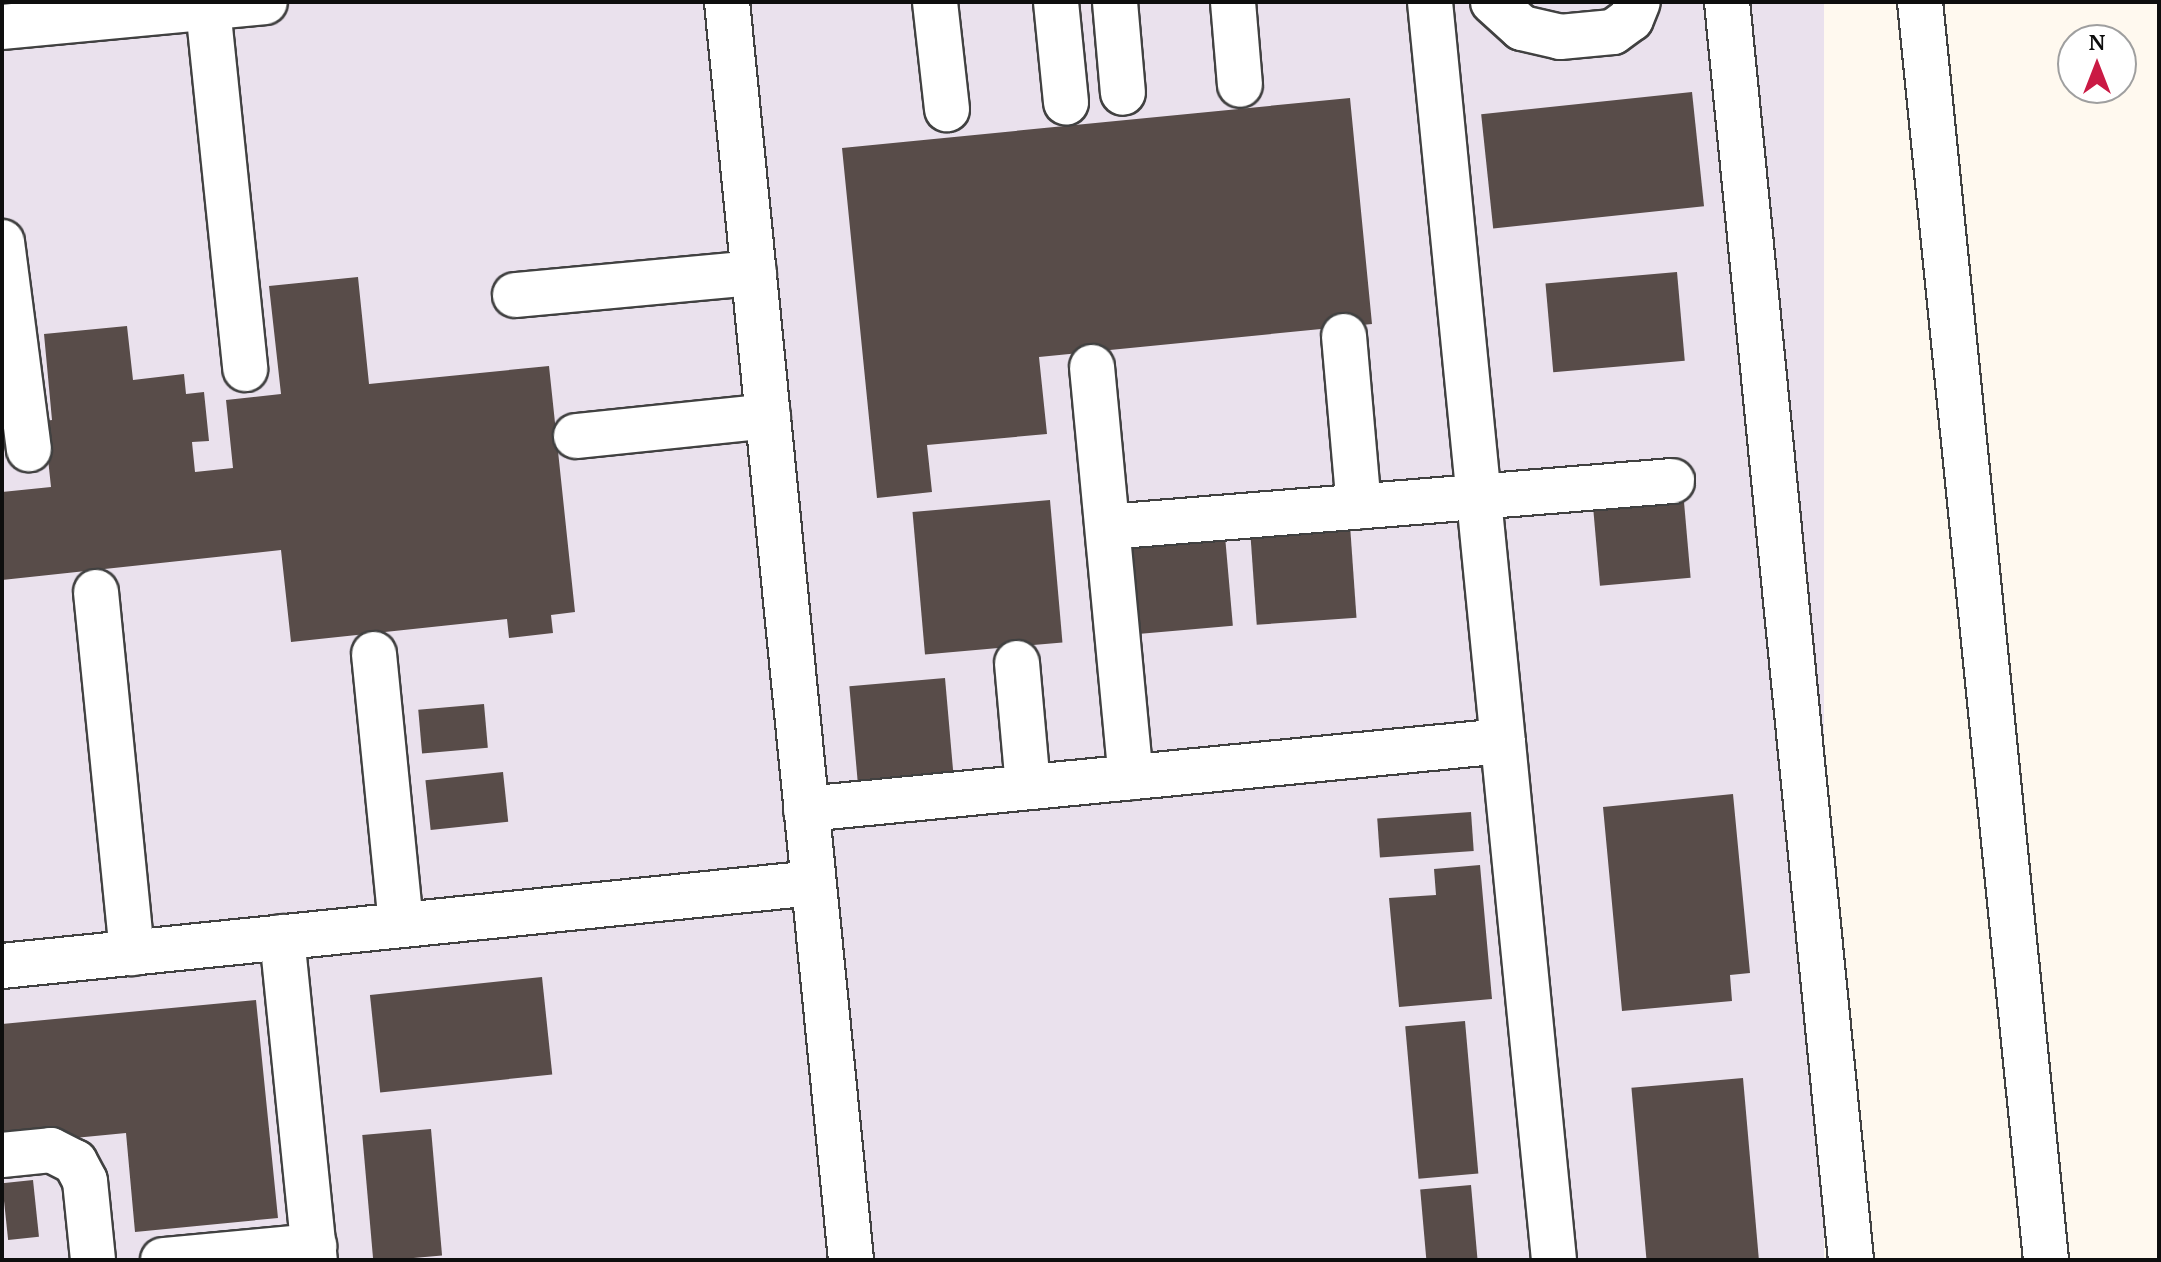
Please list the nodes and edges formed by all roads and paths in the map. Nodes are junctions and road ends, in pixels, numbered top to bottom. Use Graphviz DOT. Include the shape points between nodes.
graph roads {
  1 [pos="265,2"];
  2 [pos="727,2"];
  3 [pos="935,2"];
  4 [pos="1056,2"];
  5 [pos="1115,2"];
  6 [pos="1233,2"];
  7 [pos="1430,2"];
  8 [pos="1493,2"];
  9 [pos="1638,2"];
  10 [pos="1727,2"];
  11 [pos="1920,2"];
  12 [pos="208,8"];
  13 [pos="2,27"];
  14 [pos="1240,85"];
  15 [pos="1123,93"];
  16 [pos="1066,103"];
  17 [pos="947,109"];
  18 [pos="2,242"];
  19 [pos="754,273"];
  20 [pos="515,295"];
  21 [pos="1344,336"];
  22 [pos="1092,367"];
  23 [pos="245,369"];
  24 [pos="768,416"];
  25 [pos="576,436"];
  26 [pos="29,449"];
  27 [pos="1672,481"];
  28 [pos="1479,496"];
  29 [pos="1359,506"];
  30 [pos="1108,527"];
  31 [pos="96,592"];
  32 [pos="374,654"];
  33 [pos="1017,663"];
  34 [pos="1503,741"];
  35 [pos="1131,777"];
  36 [pos="1028,787"];
  37 [pos="806,809"];
  38 [pos="814,883"];
  39 [pos="401,925"];
  40 [pos="282,937"];
  41 [pos="132,953"];
  42 [pos="2,966"];
  43 [pos="2,1155"];
  44 [pos="314,1253"];
  45 [pos="93,1260"];
  46 [pos="163,1260"];
  47 [pos="851,1260"];
  48 [pos="1554,1260"];
  49 [pos="1851,1260"];
  50 [pos="2046,1260"];
  1 -- 12 [label="lane"];
  2 -- 19 [label="lane"];
  3 -- 17 [label="lane"];
  4 -- 16 [label="lane"];
  5 -- 15 [label="lane"];
  6 -- 14 [label="lane"];
  7 -- 28 [label="lane"];
  8 -- 9 [label="lane" via="1522,28 1560,37 1613,32 1631,19"];
  10 -- 49 [label="lane"];
  11 -- 50 [label="lane"];
  12 -- 13 [label="lane"];
  12 -- 23 [label="lane"];
  18 -- 26 [label="lane"];
  19 -- 20 [label="lane"];
  19 -- 24 [label="lane"];
  21 -- 29 [label="lane"];
  22 -- 30 [label="lane"];
  24 -- 25 [label="lane"];
  24 -- 37 [label="lane"];
  27 -- 28 [label="lane"];
  28 -- 29 [label="lane"];
  28 -- 34 [label="lane"];
  29 -- 30 [label="lane"];
  30 -- 35 [label="lane"];
  31 -- 41 [label="lane"];
  32 -- 39 [label="lane"];
  33 -- 36 [label="lane"];
  34 -- 35 [label="lane"];
  34 -- 48 [label="lane"];
  35 -- 36 [label="lane"];
  36 -- 37 [label="lane"];
  37 -- 38 [label="lane"];
  38 -- 39 [label="lane"];
  38 -- 47 [label="lane"];
  39 -- 40 [label="lane"];
  40 -- 41 [label="lane"];
  40 -- 44 [label="lane"];
  41 -- 42 [label="lane"];
  43 -- 45 [label="lane" via="51,1150 75,1162 85,1181"];
  44 -- 46 [label="lane"];
}
